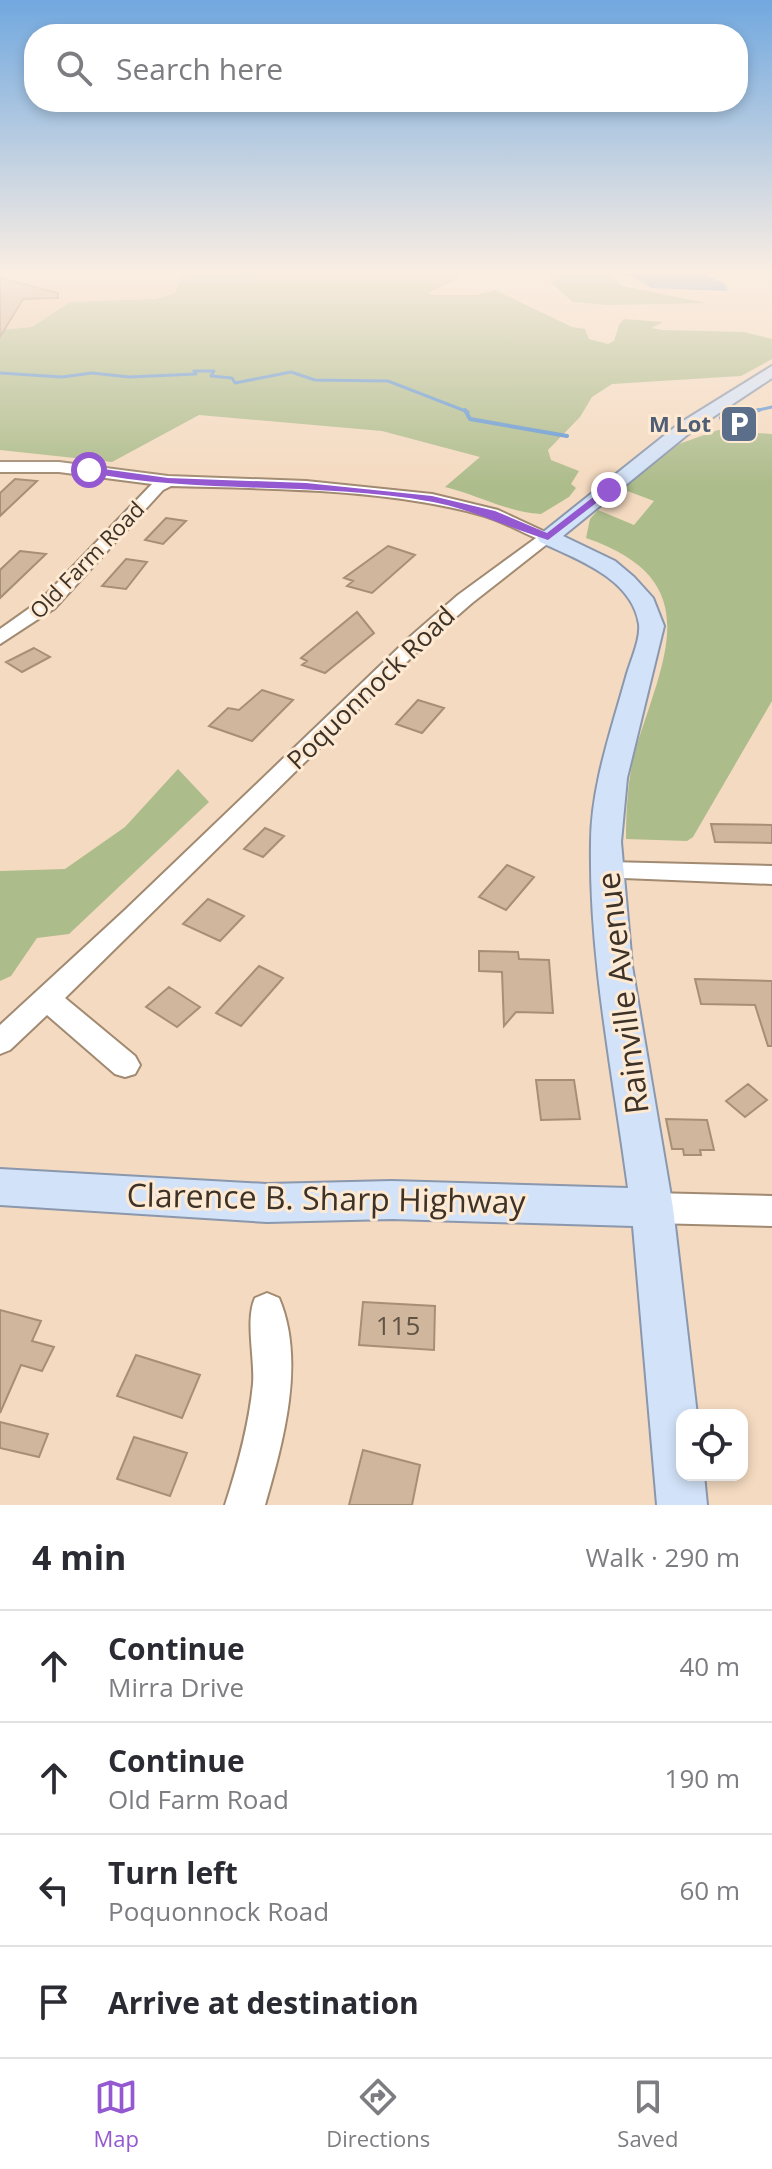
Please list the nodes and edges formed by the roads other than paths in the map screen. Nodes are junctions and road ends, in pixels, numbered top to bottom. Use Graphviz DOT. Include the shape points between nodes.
graph roads {
  1 [pos="772,371"];
  2 [pos="0,467"];
  3 [pos="168,481"];
  4 [pos="548,537"];
  5 [pos="0,638"];
  6 [pos="608,871"];
  7 [pos="772,875"];
  8 [pos="48,1000"];
  9 [pos="0,1042"];
  10 [pos="125,1065"];
  11 [pos="0,1187"];
  12 [pos="652,1208"];
  13 [pos="772,1211"];
  14 [pos="267,1310"];
  15 [pos="245,1505"];
  16 [pos="682,1505"];
  1 -- 4 [label="main road, Poquonnock Road" via="686,427"];
  2 -- 3 [label="street" via="59,467"];
  3 -- 4 [label="street, Old Farm Road" via="306,486 432,499 492,513"];
  3 -- 5 [label="street, Old Farm Road" via="48,604"];
  4 -- 6 [label="main road, Rainville Avenue" via="607,566 626,582 641,598 652,626 613,778"];
  4 -- 8 [label="street, Poquonnock Road" via="418,640"];
  6 -- 7 [label="street"];
  6 -- 12 [label="main road, Rainville Avenue" via="615,966"];
  8 -- 9 [label="street, Poquonnock Road"];
  8 -- 10 [label="street"];
  11 -- 12 [label="main road, Clarence B. Sharp Highway" via="267,1203 392,1200"];
  12 -- 13 [label="street"];
  12 -- 16 [label="main road, Rainville Avenue"];
  14 -- 15 [label="street" via="268,1414"];
}
